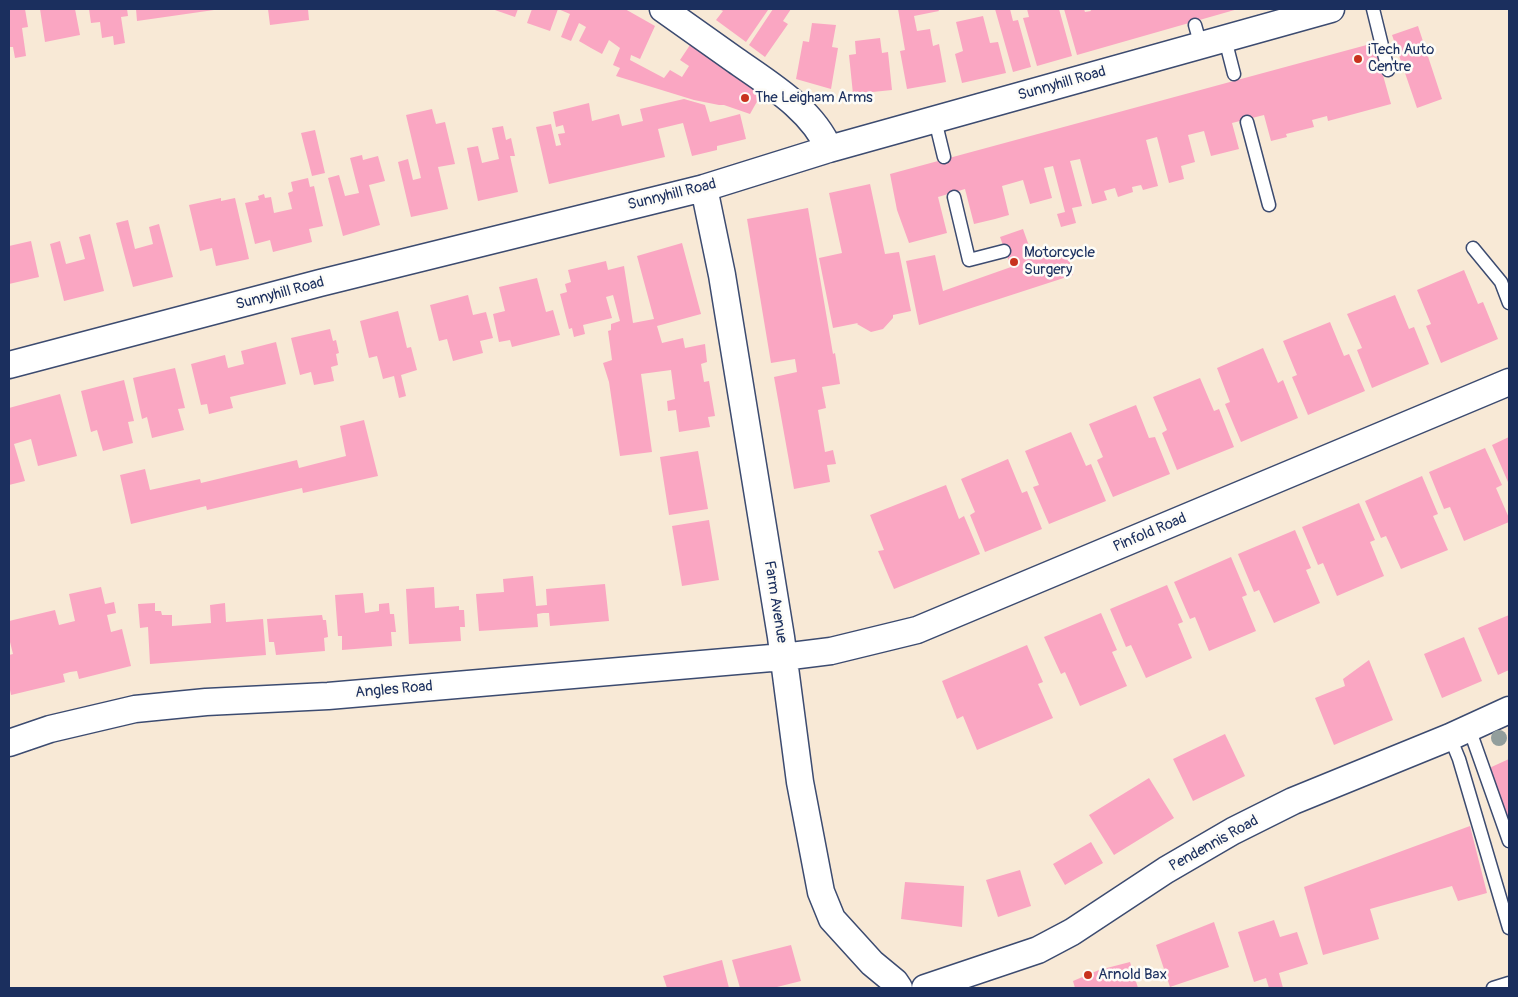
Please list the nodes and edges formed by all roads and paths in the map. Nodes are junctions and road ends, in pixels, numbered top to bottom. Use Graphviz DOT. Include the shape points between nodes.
graph roads {
  1 [pos="663,9"];
  2 [pos="1330,9"];
  3 [pos="1373,9"];
  4 [pos="1207,36"];
  5 [pos="1388,70"];
  6 [pos="1234,74"];
  7 [pos="935,120"];
  8 [pos="1247,122"];
  9 [pos="829,149"];
  10 [pos="944,157"];
  11 [pos="704,188"];
  12 [pos="954,197"];
  13 [pos="1269,205"];
  14 [pos="1473,248"];
  15 [pos="1004,250"];
  16 [pos="1509,303"];
  17 [pos="9,365"];
  18 [pos="1509,382"];
  19 [pos="783,657"];
  20 [pos="1509,710"];
  21 [pos="1459,732"];
  22 [pos="9,743"];
  23 [pos="1509,841"];
  24 [pos="1509,928"];
  25 [pos="1509,983"];
  26 [pos="899,988"];
  27 [pos="925,988"];
  28 [pos="1492,988"];
  1 -- 9 [label="street" via="801,110 824,136"];
  2 -- 4 [label="street, Sunnyhill Road"];
  3 -- 5 [label="lane"];
  4 -- 6 [label="lane"];
  4 -- 7 [label="street, Sunnyhill Road"];
  7 -- 9 [label="street, Sunnyhill Road"];
  7 -- 10 [label="lane"];
  8 -- 13 [label="lane"];
  9 -- 11 [label="street, Sunnyhill Road"];
  11 -- 17 [label="street, Sunnyhill Road"];
  11 -- 19 [label="street, Farm Avenue" via="722,275"];
  12 -- 15 [label="lane" via="969,260"];
  14 -- 16 [label="lane" via="1500,282"];
  18 -- 19 [label="street, Pinfold Road" via="917,630 831,651"];
  19 -- 22 [label="street, Angles Road" via="135,709 50,729"];
  19 -- 26 [label="street, Farm Avenue" via="800,782 821,892 832,919"];
  20 -- 21 [label="street, Pendennis Road"];
  21 -- 23 [label="lane"];
  21 -- 24 [label="lane" via="1459,759"];
  21 -- 27 [label="street, Pendennis Road" via="1293,801 1233,831 1038,950"];
  25 -- 28 [label="lane"];
}
